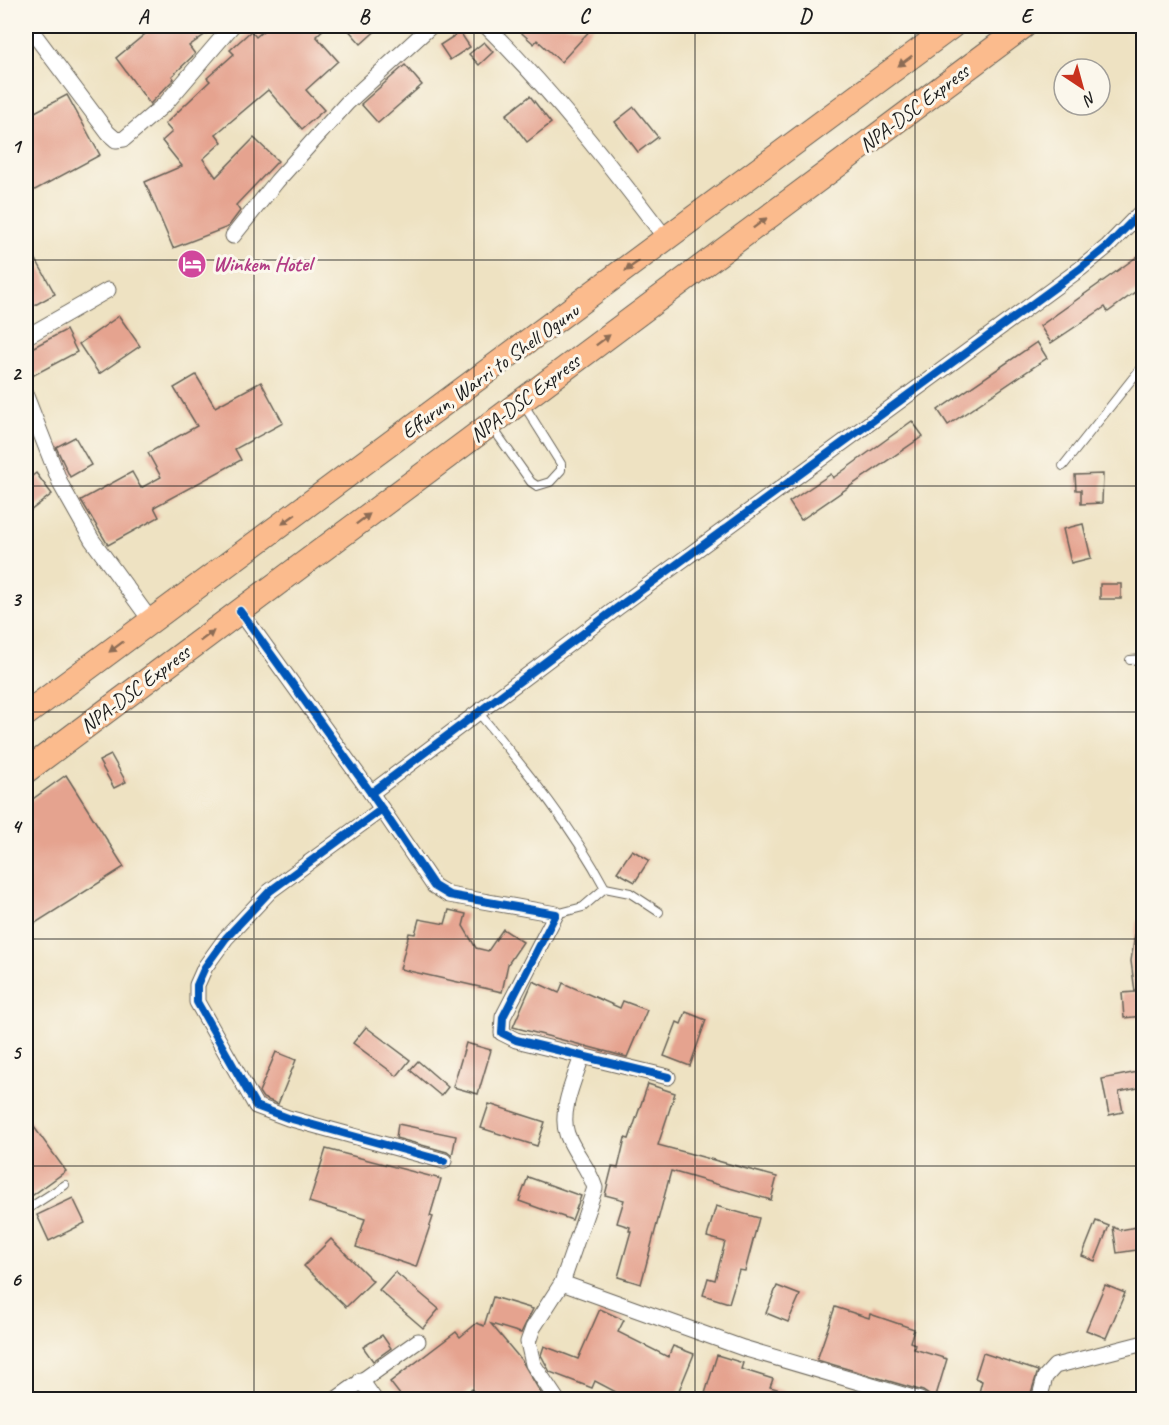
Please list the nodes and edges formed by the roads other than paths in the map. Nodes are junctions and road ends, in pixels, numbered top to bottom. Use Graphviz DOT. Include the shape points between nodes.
graph roads {
  1 [pos="28,26"];
  2 [pos="232,26"];
  3 [pos="431,26"];
  4 [pos="486,26"];
  5 [pos="952,26"];
  6 [pos="1024,26"];
  7 [pos="1143,209"];
  8 [pos="233,236"];
  9 [pos="667,240"];
  10 [pos="108,290"];
  11 [pos="26,337"];
  12 [pos="1143,363"];
  13 [pos="26,396"];
  14 [pos="521,401"];
  15 [pos="490,424"];
  16 [pos="1063,466"];
  17 [pos="240,611"];
  18 [pos="151,621"];
  19 [pos="1143,659"];
  20 [pos="1130,660"];
  21 [pos="478,712"];
  22 [pos="26,714"];
  23 [pos="26,771"];
  24 [pos="371,793"];
  25 [pos="382,809"];
  26 [pos="605,888"];
  27 [pos="659,912"];
  28 [pos="556,914"];
  29 [pos="582,1056"];
  30 [pos="668,1077"];
  31 [pos="444,1161"];
  32 [pos="65,1185"];
  33 [pos="26,1210"];
  34 [pos="562,1283"];
  35 [pos="418,1341"];
  36 [pos="1143,1343"];
  37 [pos="361,1380"];
  38 [pos="335,1400"];
  39 [pos="375,1400"];
  40 [pos="557,1400"];
  41 [pos="920,1400"];
  42 [pos="1039,1400"];
  1 -- 2 [label="street" via="116,140 124,139 166,103"];
  3 -- 8 [label="street" via="347,103"];
  4 -- 9 [label="street" via="536,75"];
  5 -- 9 [label="main road, Effurun, Warri to Shell Ogunu, one-way"];
  14 -- 6 [label="main road, NPA-DSC Express, one-way"];
  7 -- 21 [label="street" via="1080,269"];
  9 -- 18 [label="main road, Effurun, Warri to Shell Ogunu, one-way"];
  10 -- 11 [label="street"];
  12 -- 16 [label="lane"];
  13 -- 18 [label="street" via="61,485 81,522"];
  14 -- 15 [label="main road, NPA-DSC Express"];
  14 -- 15 [label="lane" via="561,464 561,470 550,482 537,486 531,482"];
  17 -- 15 [label="main road, NPA-DSC Express, one-way"];
  23 -- 17 [label="main road, NPA-DSC Express, one-way"];
  17 -- 24 [label="street"];
  18 -- 22 [label="main road, Effurun, Warri to Shell Ogunu, one-way"];
  19 -- 20 [label="lane"];
  21 -- 24 [label="street"];
  21 -- 26 [label="lane" via="538,786"];
  24 -- 25 [label="street"];
  25 -- 28 [label="street" via="434,886 449,895"];
  25 -- 31 [label="street" via="270,891 205,967 196,985 197,1002 256,1106"];
  26 -- 27 [label="lane" via="630,892"];
  26 -- 28 [label="lane" via="583,907"];
  28 -- 29 [label="street" via="500,1027 502,1034 516,1040"];
  29 -- 30 [label="street"];
  29 -- 34 [label="street" via="565,1114 567,1133 595,1188"];
  32 -- 33 [label="lane"];
  34 -- 40 [label="street" via="528,1342 533,1364"];
  34 -- 41 [label="street" via="743,1348"];
  35 -- 37 [label="street"];
  36 -- 42 [label="street" via="1055,1366 1045,1377"];
  37 -- 38 [label="street"];
  37 -- 39 [label="street"];
}
